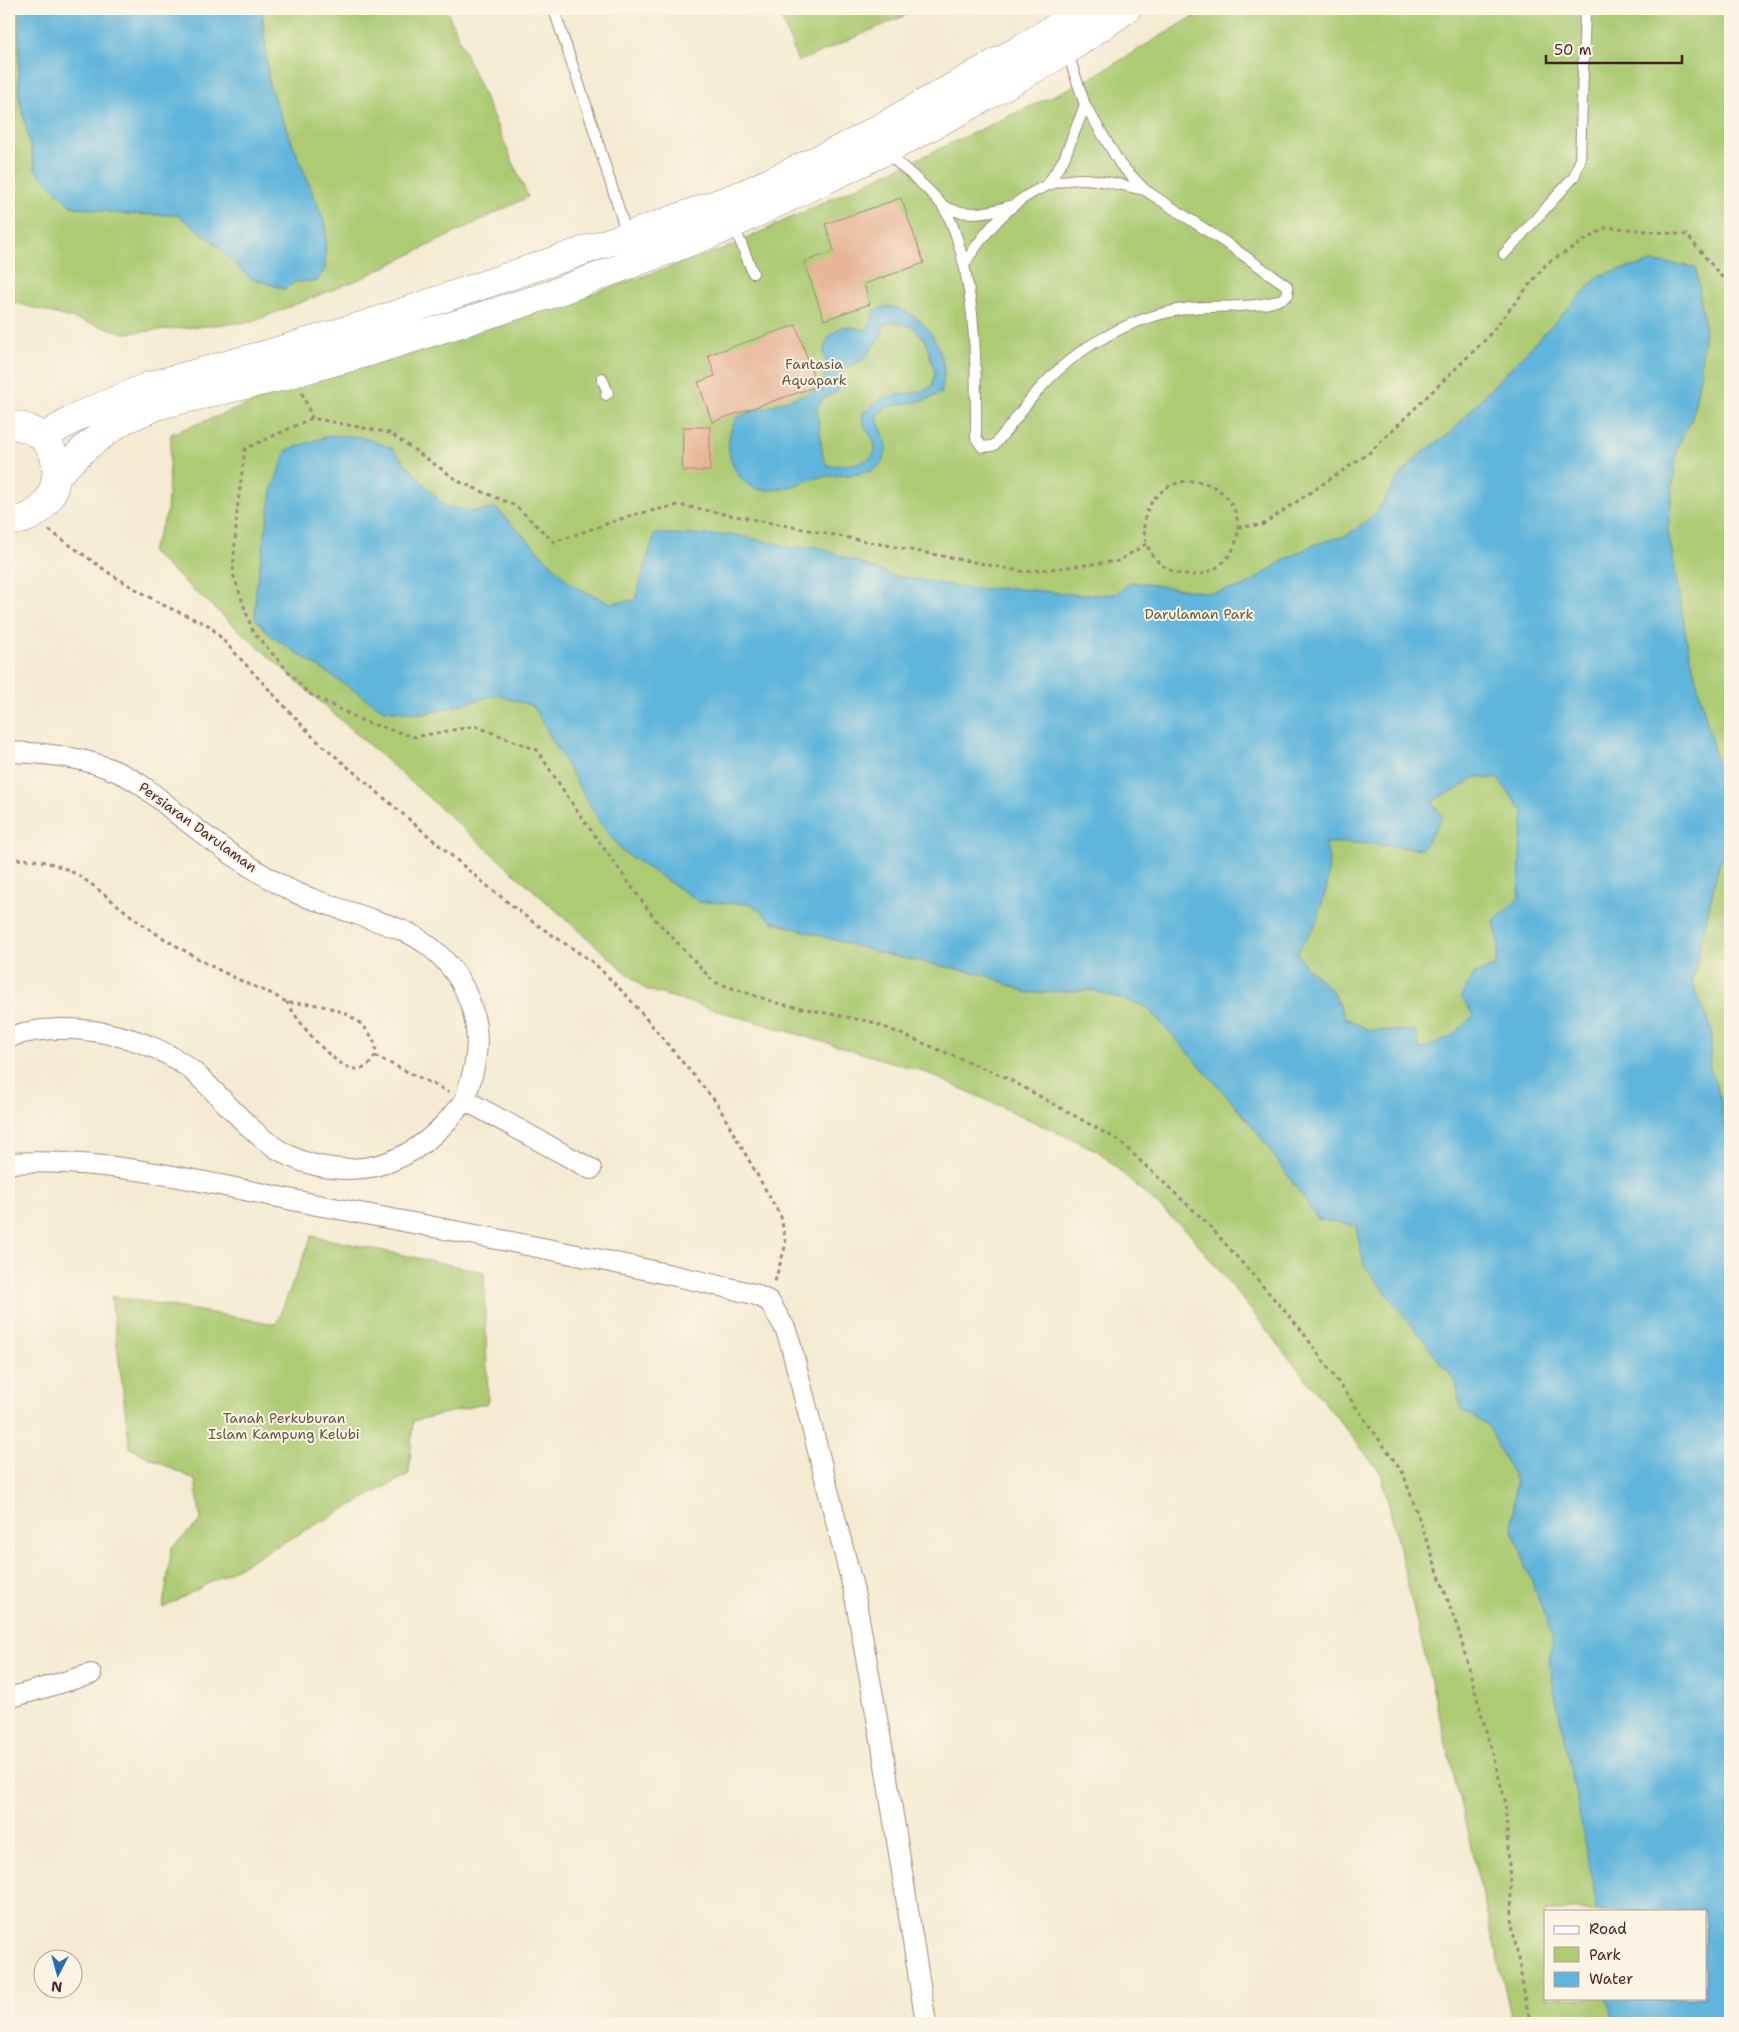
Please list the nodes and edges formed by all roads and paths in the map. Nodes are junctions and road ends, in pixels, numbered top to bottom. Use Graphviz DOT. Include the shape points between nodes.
graph roads {
  1 [pos="1086,9"];
  2 [pos="1128,9"];
  3 [pos="1585,9"];
  4 [pos="554,13"];
  5 [pos="1067,50"];
  6 [pos="1084,105"];
  7 [pos="885,151"];
  8 [pos="1048,185"];
  9 [pos="1144,190"];
  10 [pos="941,204"];
  11 [pos="1014,205"];
  12 [pos="733,225"];
  13 [pos="627,236"];
  14 [pos="1504,254"];
  15 [pos="964,265"];
  16 [pos="753,274"];
  17 [pos="1730,287"];
  18 [pos="602,378"];
  19 [pos="606,395"];
  20 [pos="21,426"];
  21 [pos="58,474"];
  22 [pos="19,519"];
  23 [pos="1238,527"];
  24 [pos="1146,544"];
  25 [pos="9,752"];
  26 [pos="9,859"];
  27 [pos="287,1002"];
  28 [pos="9,1037"];
  29 [pos="375,1056"];
  30 [pos="464,1100"];
  31 [pos="9,1163"];
  32 [pos="591,1169"];
  33 [pos="769,1301"];
  34 [pos="91,1674"];
  35 [pos="9,1698"];
  36 [pos="926,2023"];
  37 [pos="1530,2023"];
  1 -- 13 [label="street" via="853,143 744,194"];
  2 -- 5 [label="street"];
  3 -- 14 [label="lane" via="1580,161 1574,177"];
  4 -- 13 [label="lane"];
  5 -- 6 [label="lane"];
  5 -- 7 [label="street"];
  6 -- 8 [label="lane" via="1064,159"];
  6 -- 9 [label="lane" via="1120,164"];
  7 -- 10 [label="lane"];
  7 -- 12 [label="street"];
  8 -- 9 [label="lane" via="1083,179"];
  8 -- 11 [label="lane" via="1029,193"];
  9 -- 15 [label="lane" via="1287,286 1288,295 1281,300 1256,304 1176,311 1132,324 1106,336 1084,349 1034,394 1014,423 993,445 982,447 976,438 976,349"];
  10 -- 11 [label="lane" via="970,213"];
  10 -- 15 [label="lane" via="951,221"];
  11 -- 15 [label="lane" via="976,245"];
  12 -- 16 [label="lane"];
  12 -- 21 [label="street" via="482,317 276,378 159,405 122,421 86,447"];
  13 -- 20 [label="street" via="368,324 149,386 81,415"];
  17 -- 23 [label="path" via="1687,235 1607,227 1547,263 1486,340 1369,453 1262,525"];
  18 -- 19 [label="lane"];
  20 -- 21 [label="street" via="54,454"];
  21 -- 22 [label="street" via="50,499"];
  22 -- 33 [label="path" via="112,575 210,626 314,738 530,920 594,963 628,997 716,1102 781,1217 786,1244"];
  23 -- 24 [label="path" via="1228,556 1202,573 1168,569"];
  23 -- 24 [label="path" via="1232,504 1225,495 1205,483 1182,482 1161,491 1150,504 1144,521"];
  24 -- 37 [label="path" via="1118,561 1025,572 679,505 632,515 554,542 516,506 460,482 390,433 312,418 245,449 233,574 253,632 308,693 365,722 415,737 475,726 537,750 655,919 714,982 780,1004 872,1022 1005,1077 1118,1140 1206,1222 1298,1327 1403,1474 1459,1632 1504,1800 1513,1931"];
  25 -- 30 [label="street, Persiaran Darulaman" via="67,756 121,773 228,852 282,886 402,930 430,947 456,975 477,1024 478,1055"];
  26 -- 27 [label="path" via="32,858 59,865 79,875 175,945 236,979"];
  27 -- 29 [label="path" via="322,1005 354,1017 372,1037 376,1046"];
  27 -- 29 [label="path" via="306,1030 340,1063 360,1069 370,1064"];
  28 -- 30 [label="street, Persiaran Darulaman" via="35,1030 67,1029 93,1031 145,1044 181,1062 196,1074 270,1145 314,1165 357,1169 401,1158 438,1131"];
  29 -- 30 [label="path"];
  30 -- 32 [label="street"];
  31 -- 33 [label="street" via="109,1165 189,1179 552,1249 754,1294"];
  33 -- 36 [label="street" via="790,1342 854,1591"];
  34 -- 35 [label="street"];
}
